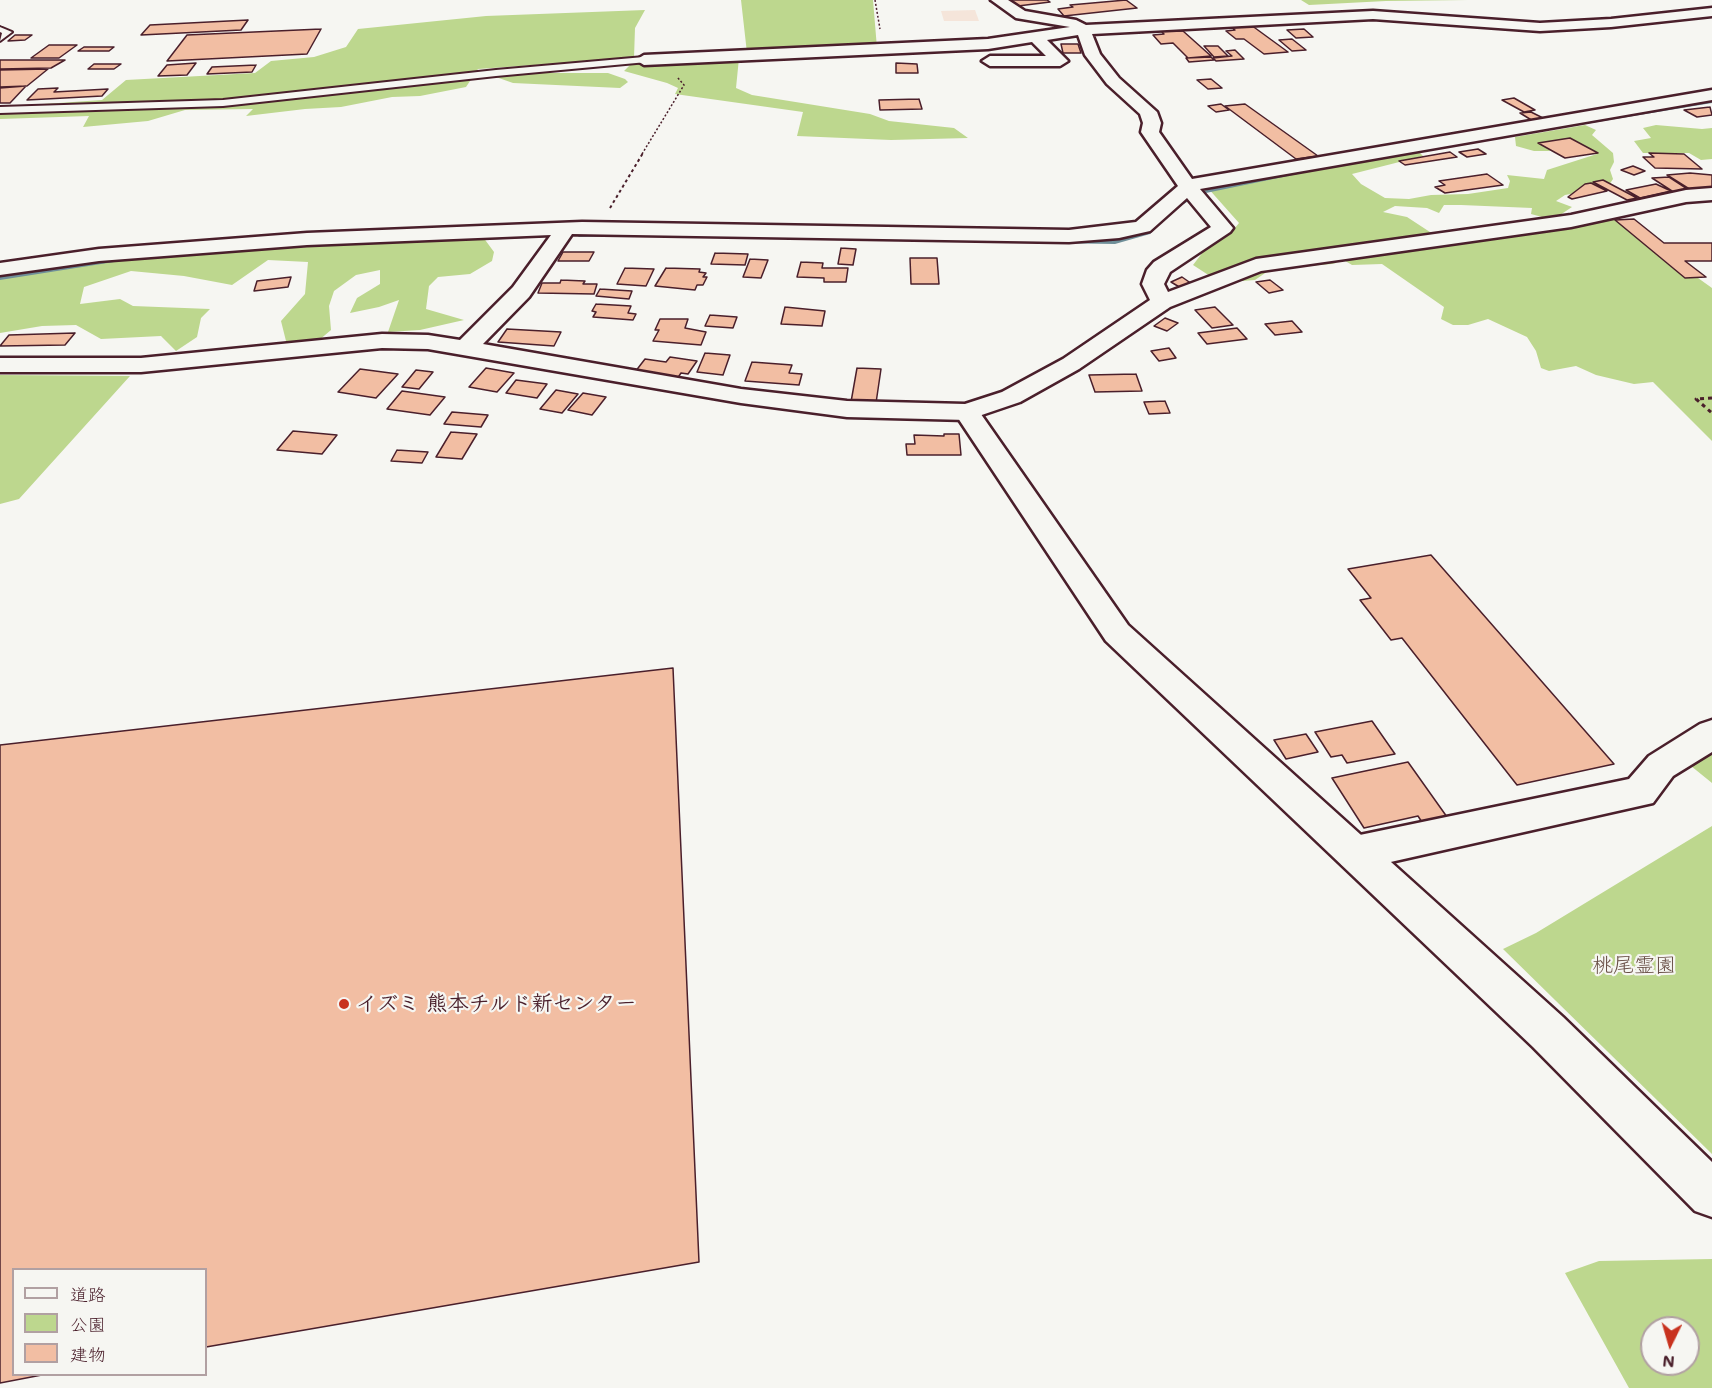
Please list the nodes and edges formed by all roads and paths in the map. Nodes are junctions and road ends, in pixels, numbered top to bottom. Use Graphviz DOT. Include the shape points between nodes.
graph roads {
  1 [pos="875,0"];
  2 [pos="998,0"];
  3 [pos="1712,12"];
  4 [pos="0,29"];
  5 [pos="1083,30"];
  6 [pos="1035,37"];
  7 [pos="0,39"];
  8 [pos="883,50"];
  9 [pos="644,60"];
  10 [pos="946,62"];
  11 [pos="969,62"];
  12 [pos="672,72"];
  13 [pos="1712,95"];
  14 [pos="0,110"];
  15 [pos="1188,186"];
  16 [pos="1712,194"];
  17 [pos="574,228"];
  18 [pos="0,269"];
  19 [pos="1162,302"];
  20 [pos="467,347"];
  21 [pos="0,365"];
  22 [pos="1712,398"];
  23 [pos="967,412"];
  24 [pos="1712,413"];
  25 [pos="1712,734"];
  26 [pos="1355,853"];
  27 [pos="1712,1194"];
  1 -- 8 [label="path"];
  2 -- 5 [label="street" via="1021,15 1076,24"];
  3 -- 5 [label="street" via="1540,27 1373,15"];
  4 -- 7 [label="lane" via="8,32"];
  5 -- 6 [label="street"];
  5 -- 15 [label="street" via="1093,55 1148,112 1150,132"];
  6 -- 8 [label="street"];
  6 -- 11 [label="street" via="1060,61"];
  8 -- 9 [label="street"];
  8 -- 10 [label="street" via="884,59"];
  9 -- 14 [label="lane" via="223,104"];
  12 -- 17 [label="path" via="684,85 612,206"];
  13 -- 15 [label="street"];
  15 -- 17 [label="street" via="1143,227 1069,236"];
  15 -- 19 [label="street" via="1223,228 1155,275 1153,284"];
  16 -- 19 [label="street" via="1571,221 1256,265"];
  17 -- 18 [label="street" via="307,239 99,255"];
  17 -- 20 [label="street" via="521,292"];
  19 -- 23 [label="street" via="1071,364 1011,397"];
  20 -- 21 [label="street" via="382,341 141,365"];
  20 -- 23 [label="street" via="741,396 847,409"];
  22 -- 24 [label="path" via="1696,399"];
  23 -- 26 [label="street" via="1117,633"];
  25 -- 26 [label="street" via="1661,766 1640,792"];
  26 -- 27 [label="street" via="1548,1032"];
}
